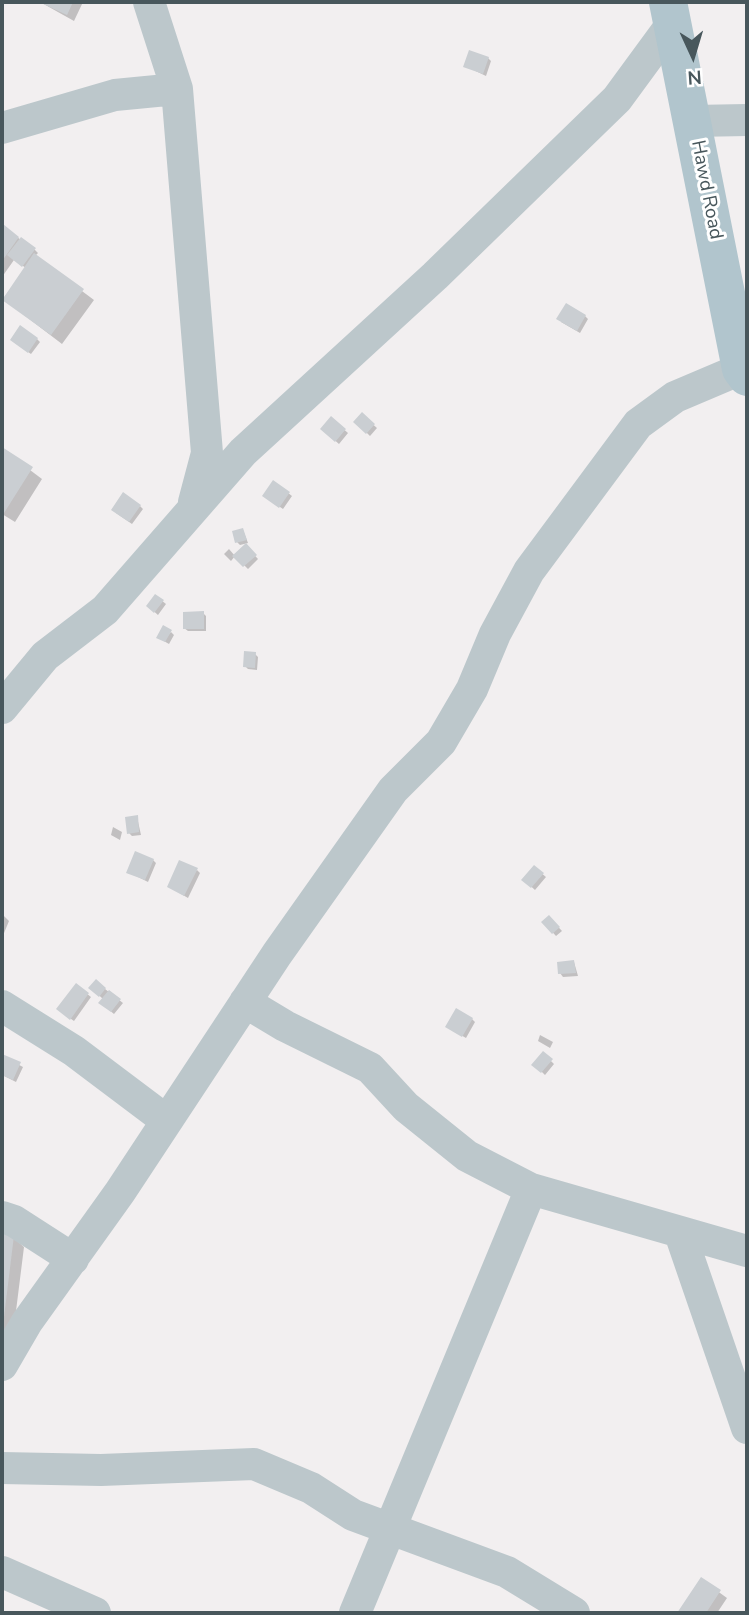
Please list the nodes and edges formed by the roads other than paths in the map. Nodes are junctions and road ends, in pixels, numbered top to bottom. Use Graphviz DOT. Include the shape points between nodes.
graph roads {
  1 [pos="149,2"];
  2 [pos="670,13"];
  3 [pos="177,89"];
  4 [pos="747,120"];
  5 [pos="693,121"];
  6 [pos="2,128"];
  7 [pos="744,373"];
  8 [pos="192,510"];
  9 [pos="2,708"];
  10 [pos="245,1002"];
  11 [pos="2,1006"];
  12 [pos="167,1121"];
  13 [pos="531,1189"];
  14 [pos="2,1217"];
  15 [pos="680,1233"];
  16 [pos="747,1251"];
  17 [pos="73,1259"];
  18 [pos="2,1364"];
  19 [pos="747,1428"];
  20 [pos="2,1468"];
  21 [pos="389,1529"];
  22 [pos="2,1572"];
  23 [pos="95,1613"];
  24 [pos="355,1613"];
  25 [pos="574,1613"];
  1 -- 3 [label="street"];
  2 -- 5 [label="main road, Hawd Road"];
  2 -- 8 [label="street" via="617,99 435,276 243,452"];
  3 -- 6 [label="street" via="115,95"];
  3 -- 8 [label="street" via="208,453"];
  4 -- 5 [label="street"];
  5 -- 7 [label="main road, Hawd Road"];
  7 -- 10 [label="street" via="674,397 638,424 529,571 441,742 393,790"];
  8 -- 9 [label="street" via="105,610 45,656"];
  10 -- 12 [label="street"];
  10 -- 13 [label="street" via="370,1068 406,1107 467,1156"];
  11 -- 12 [label="street"];
  12 -- 17 [label="street"];
  13 -- 15 [label="street"];
  13 -- 21 [label="street"];
  14 -- 17 [label="street"];
  15 -- 16 [label="street"];
  15 -- 19 [label="street"];
  17 -- 18 [label="street"];
  20 -- 21 [label="street" via="101,1470 254,1464 281,1473"];
  21 -- 24 [label="street"];
  21 -- 25 [label="street" via="507,1572"];
  22 -- 23 [label="street"];
}
